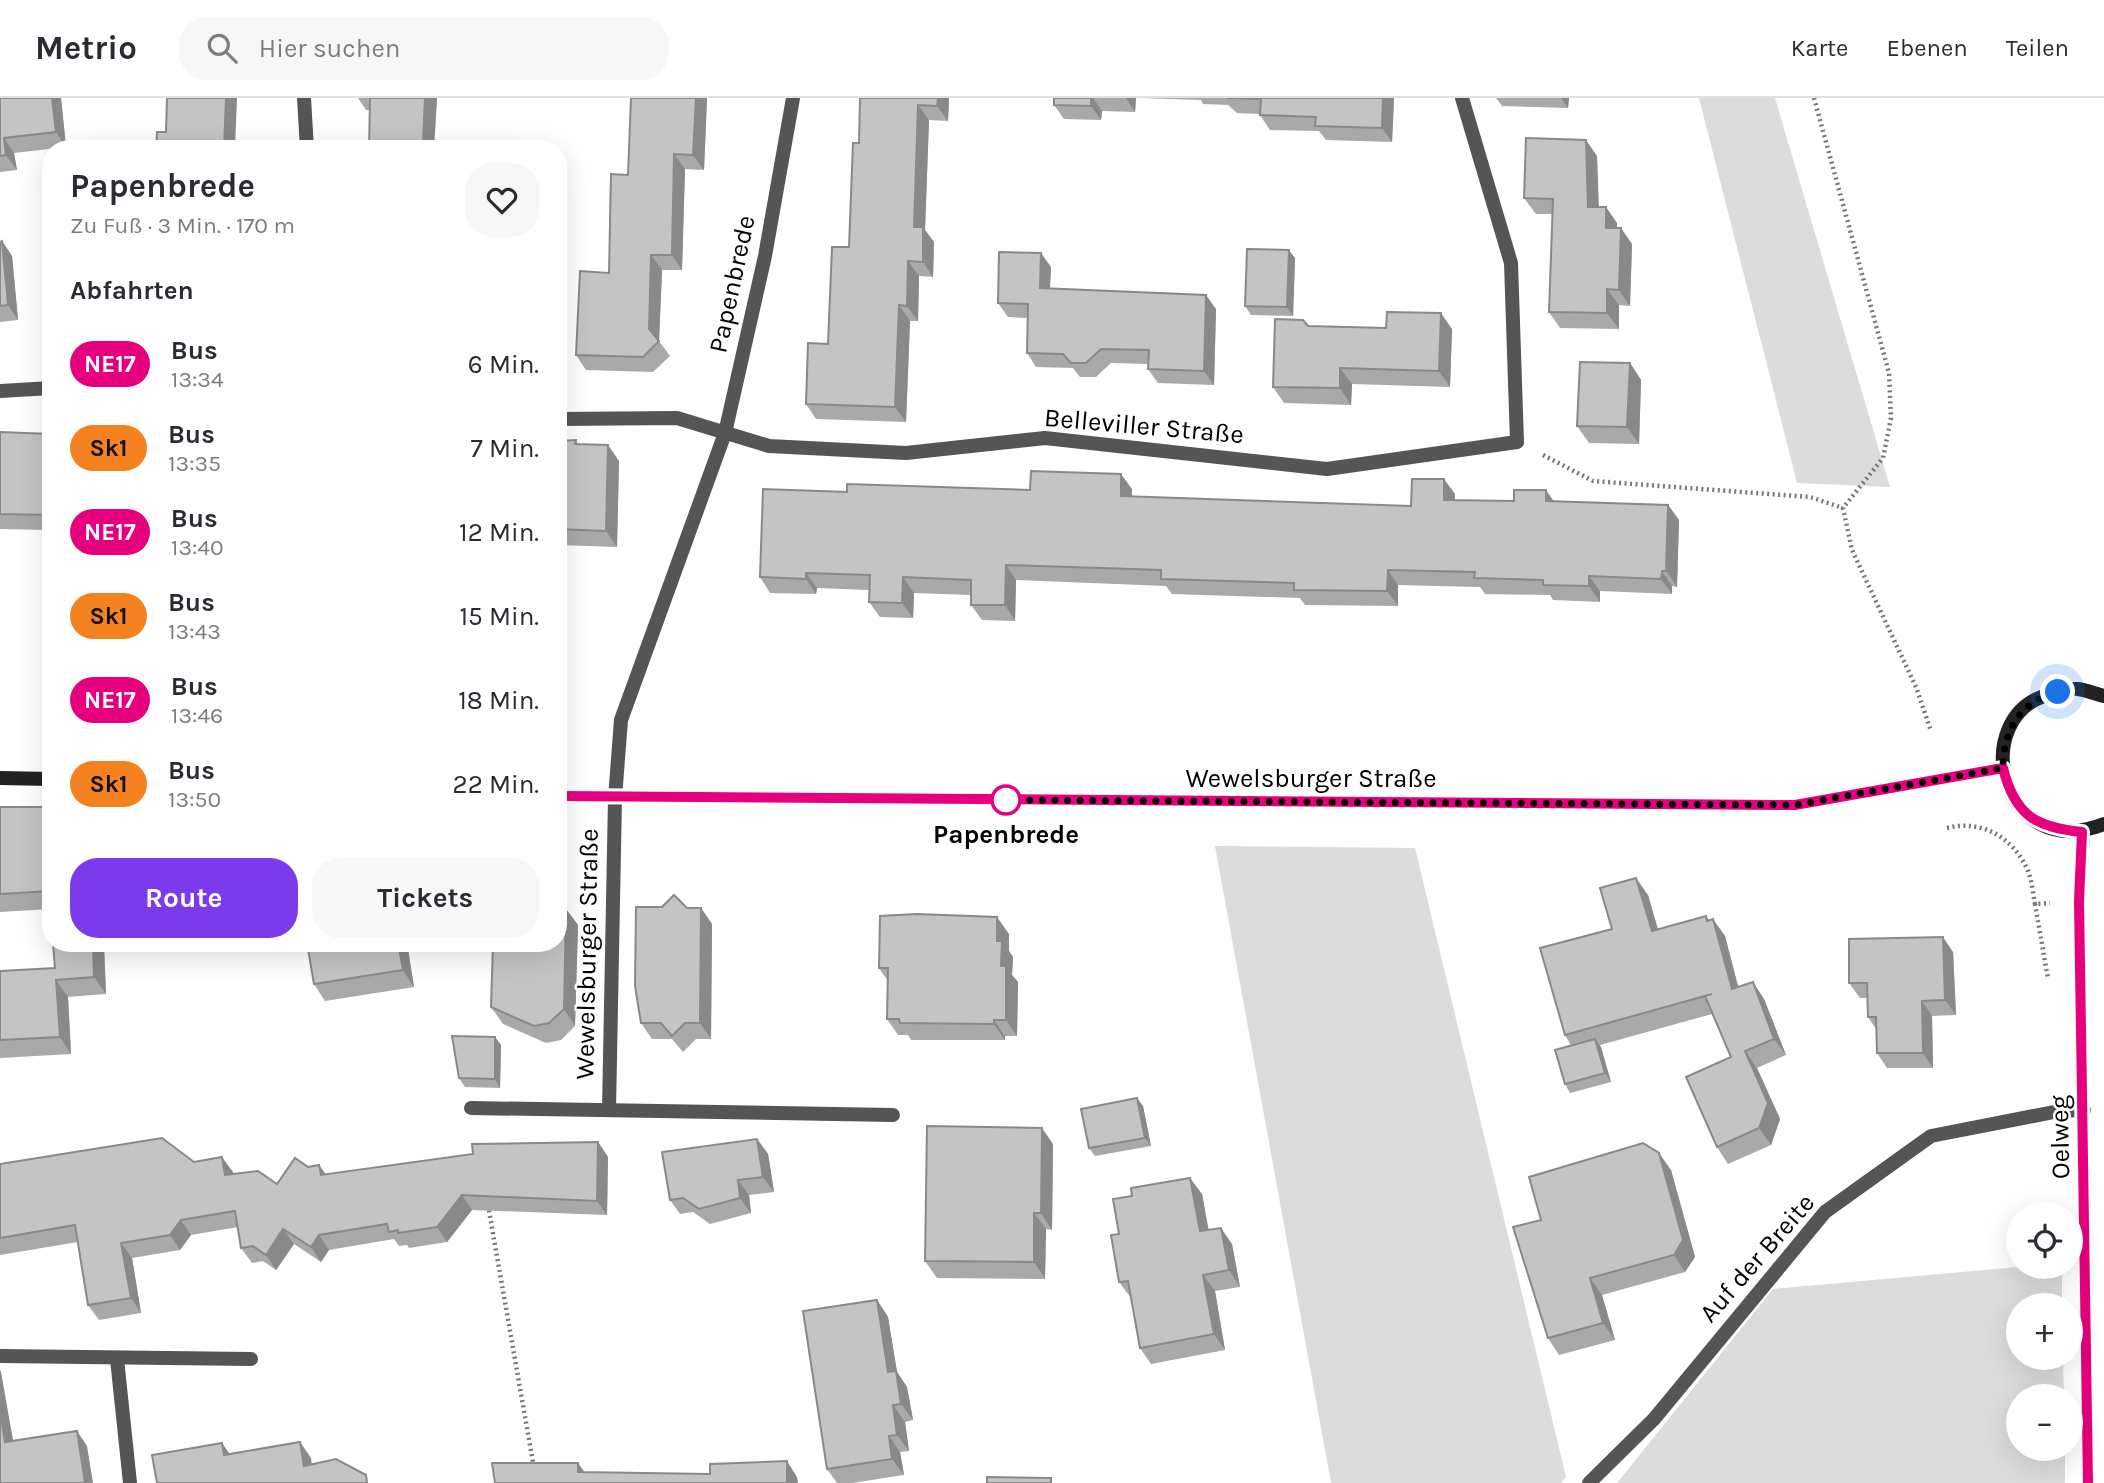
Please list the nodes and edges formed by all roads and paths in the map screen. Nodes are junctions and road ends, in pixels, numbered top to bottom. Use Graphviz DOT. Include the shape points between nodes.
graph roads {
  1 [pos="304,98"];
  2 [pos="793,98"];
  3 [pos="1462,98"];
  4 [pos="1814,98"];
  5 [pos="306,140"];
  6 [pos="42,389"];
  7 [pos="0,391"];
  8 [pos="567,419"];
  9 [pos="724,433"];
  10 [pos="1517,442"];
  11 [pos="1843,508"];
  12 [pos="2104,696"];
  13 [pos="1931,731"];
  14 [pos="2003,768"];
  15 [pos="0,778"];
  16 [pos="42,779"];
  17 [pos="567,796"];
  18 [pos="615,798"];
  19 [pos="2104,824"];
  20 [pos="1947,828"];
  21 [pos="2082,832"];
  22 [pos="2079,901"];
  23 [pos="471,1108"];
  24 [pos="609,1110"];
  25 [pos="2084,1110"];
  26 [pos="893,1115"];
  27 [pos="488,1202"];
  28 [pos="0,1356"];
  29 [pos="117,1359"];
  30 [pos="251,1359"];
  31 [pos="535,1470"];
  32 [pos="130,1483"];
  33 [pos="1589,1483"];
  34 [pos="2088,1483"];
  1 -- 5 [label="street"];
  2 -- 9 [label="street, Papenbrede" via="765,256"];
  3 -- 10 [label="street" via="1511,263"];
  4 -- 11 [label="path" via="1889,373 1892,418 1883,457"];
  6 -- 7 [label="street"];
  8 -- 9 [label="street, Belleviller Straße" via="677,418"];
  9 -- 10 [label="street, Belleviller Straße" via="769,446 906,453 1045,438 1327,469"];
  9 -- 18 [label="street, Papenbrede" via="621,720"];
  10 -- 11 [label="path" via="1593,481 1810,497"];
  11 -- 13 [label="path" via="1852,550 1916,687"];
  12 -- 14 [label="main road" via="2075,688 2041,696 2011,725"];
  14 -- 18 [label="main road, Wewelsburger Straße" via="1795,805"];
  14 -- 21 [label="main road" via="2009,792 2037,823"];
  15 -- 16 [label="main road"];
  17 -- 18 [label="main road, Wewelsburger Straße"];
  18 -- 24 [label="street, Wewelsburger Straße"];
  19 -- 21 [label="main road"];
  20 -- 22 [label="path" via="1974,824 2004,839 2028,871 2035,904"];
  21 -- 22 [label="street, Oelweg"];
  22 -- 25 [label="street, Oelweg"];
  23 -- 24 [label="street, Wewelsburger Straße"];
  24 -- 26 [label="street, Wewelsburger Straße"];
  25 -- 33 [label="street, Auf der Breite" via="1931,1136 1825,1212 1654,1419"];
  25 -- 34 [label="street, Oelweg"];
  27 -- 31 [label="path"];
  28 -- 29 [label="street"];
  29 -- 30 [label="street"];
  29 -- 32 [label="street"];
}
